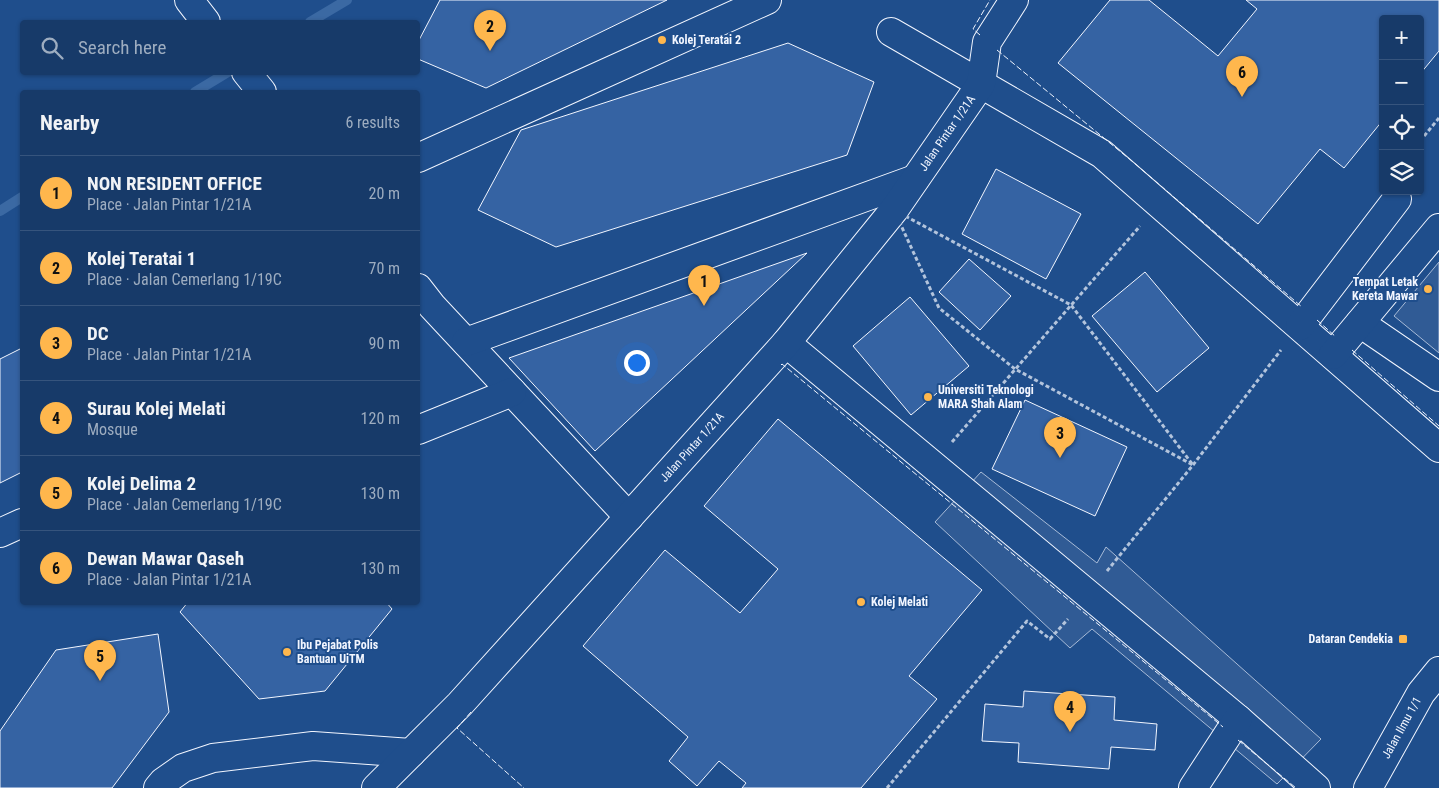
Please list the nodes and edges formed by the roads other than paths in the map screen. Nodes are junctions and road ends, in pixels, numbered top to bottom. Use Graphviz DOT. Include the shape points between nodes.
graph roads {
  1 [pos="190,0"];
  2 [pos="766,0"];
  3 [pos="1014,0"];
  4 [pos="205,20"];
  5 [pos="891,32"];
  6 [pos="248,75"];
  7 [pos="981,84"];
  8 [pos="260,90"];
  9 [pos="420,157"];
  10 [pos="915,180"];
  11 [pos="1397,199"];
  12 [pos="1439,228"];
  13 [pos="422,303"];
  14 [pos="1360,323"];
  15 [pos="1300,326"];
  16 [pos="466,342"];
  17 [pos="786,343"];
  18 [pos="1333,355"];
  19 [pos="1439,377"];
  20 [pos="512,392"];
  21 [pos="420,429"];
  22 [pos="1439,448"];
  23 [pos="629,517"];
  24 [pos="20,524"];
  25 [pos="0,534"];
  26 [pos="1439,671"];
  27 [pos="1430,698"];
  28 [pos="1238,720"];
  29 [pos="412,753"];
  30 [pos="158,788"];
  31 [pos="376,788"];
  32 [pos="1193,788"];
  33 [pos="1316,788"];
  34 [pos="1368,788"];
  1 -- 4 [label="street"];
  2 -- 9 [label="street"];
  3 -- 7 [label="street" via="987,42"];
  5 -- 7 [label="street"];
  6 -- 8 [label="street"];
  7 -- 10 [label="street, Jalan Pintar 1/21A"];
  7 -- 15 [label="street" via="1102,154"];
  10 -- 16 [label="street"];
  10 -- 17 [label="street, Jalan Pintar 1/21A"];
  11 -- 15 [label="street"];
  12 -- 14 [label="street"];
  13 -- 16 [label="street"];
  14 -- 18 [label="street"];
  14 -- 19 [label="street"];
  15 -- 18 [label="street"];
  16 -- 20 [label="street"];
  17 -- 23 [label="street, Jalan Pintar 1/21A"];
  17 -- 28 [label="street"];
  18 -- 22 [label="street"];
  20 -- 21 [label="street"];
  20 -- 23 [label="street"];
  23 -- 29 [label="street, Jalan Pintar 1/21A"];
  24 -- 25 [label="street"];
  26 -- 27 [label="street, Jalan Ilmu 1/1"];
  27 -- 34 [label="street, Jalan Ilmu 1/1"];
  28 -- 32 [label="street"];
  28 -- 33 [label="street"];
  29 -- 30 [label="street" via="313,746 214,758 183,768"];
  29 -- 31 [label="street, Jalan Pintar 1/21A"];
}
